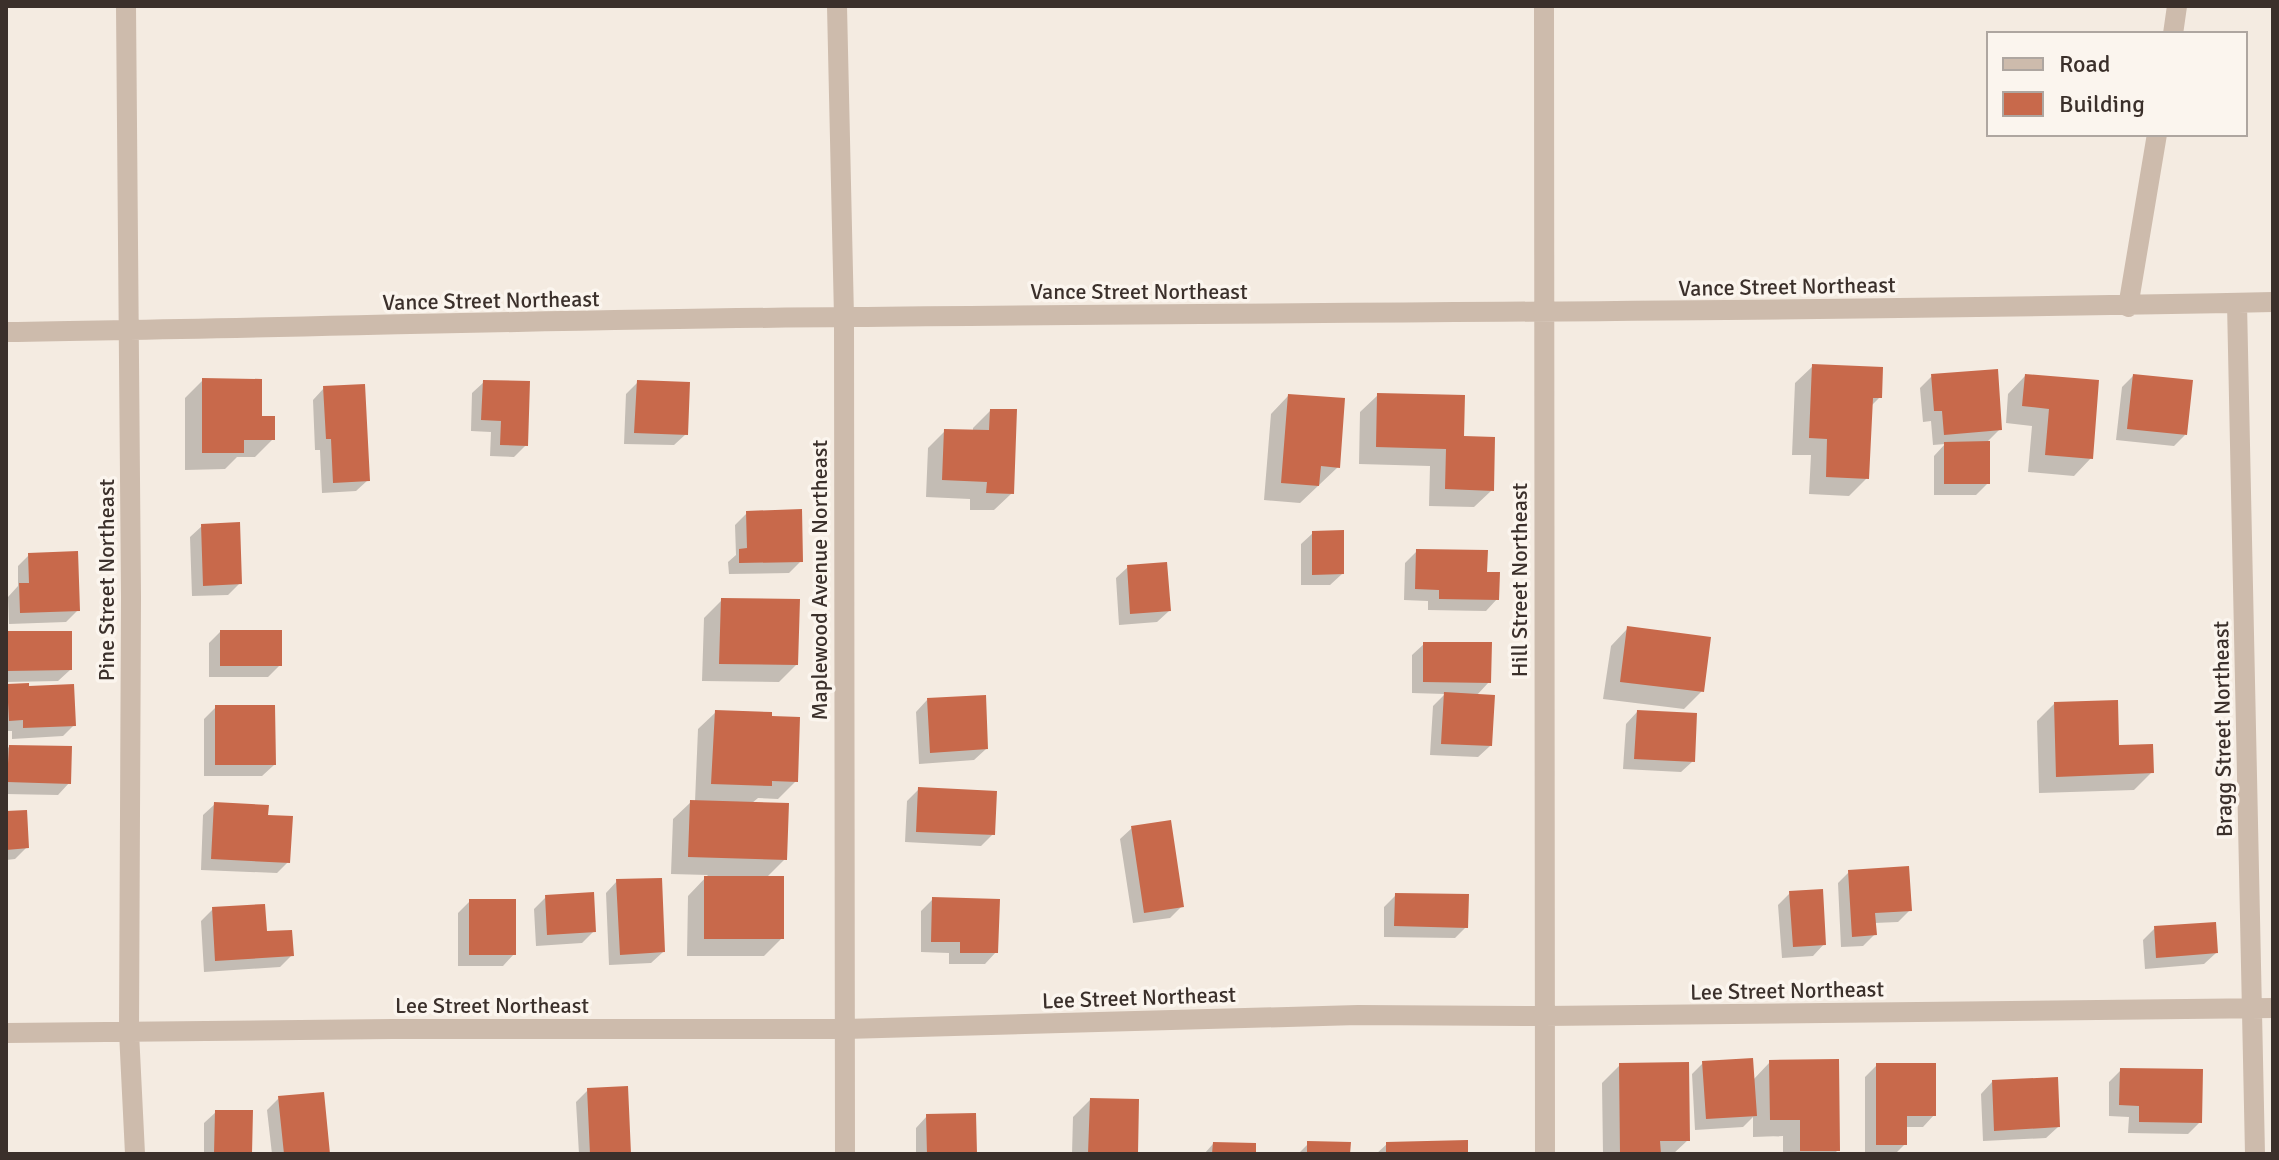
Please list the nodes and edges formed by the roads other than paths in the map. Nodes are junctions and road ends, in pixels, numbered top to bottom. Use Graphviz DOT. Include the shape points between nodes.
graph roads {
  1 [pos="126,6"];
  2 [pos="837,6"];
  3 [pos="1544,6"];
  4 [pos="2177,6"];
  5 [pos="2173,32"];
  6 [pos="2157,136"];
  7 [pos="2273,302"];
  8 [pos="2237,303"];
  9 [pos="2128,307"];
  10 [pos="1542,313"];
  11 [pos="844,317"];
  12 [pos="127,331"];
  13 [pos="6,332"];
  14 [pos="2251,1008"];
  15 [pos="2273,1008"];
  16 [pos="1545,1016"];
  17 [pos="845,1029"];
  18 [pos="129,1032"];
  19 [pos="6,1033"];
  20 [pos="135,1154"];
  21 [pos="845,1154"];
  22 [pos="1545,1154"];
  23 [pos="2255,1154"];
  1 -- 12 [label="street, Pine Street Northeast"];
  2 -- 11 [label="street, Maplewood Avenue Northeast"];
  3 -- 10 [label="street, Hill Street Northeast"];
  4 -- 5 [label="street"];
  6 -- 9 [label="street"];
  7 -- 8 [label="street, Vance Street Northeast"];
  8 -- 9 [label="street, Vance Street Northeast"];
  8 -- 14 [label="street, Bragg Street Northeast"];
  9 -- 10 [label="street, Vance Street Northeast"];
  10 -- 11 [label="street, Vance Street Northeast"];
  10 -- 16 [label="street, Hill Street Northeast"];
  11 -- 12 [label="street, Vance Street Northeast"];
  11 -- 17 [label="street, Maplewood Avenue Northeast"];
  12 -- 13 [label="street, Vance Street Northeast"];
  12 -- 18 [label="street, Pine Street Northeast"];
  14 -- 15 [label="street, Lee Street Northeast"];
  14 -- 16 [label="street, Lee Street Northeast"];
  14 -- 23 [label="street, Bragg Street Northeast"];
  16 -- 17 [label="street, Lee Street Northeast" via="1358,1015"];
  16 -- 22 [label="street, Hill Street Northeast"];
  17 -- 18 [label="street, Lee Street Northeast"];
  17 -- 21 [label="street, Maplewood Avenue Northeast"];
  18 -- 19 [label="street, Lee Street Northeast"];
  18 -- 20 [label="street, Pine Street Northeast"];
}
